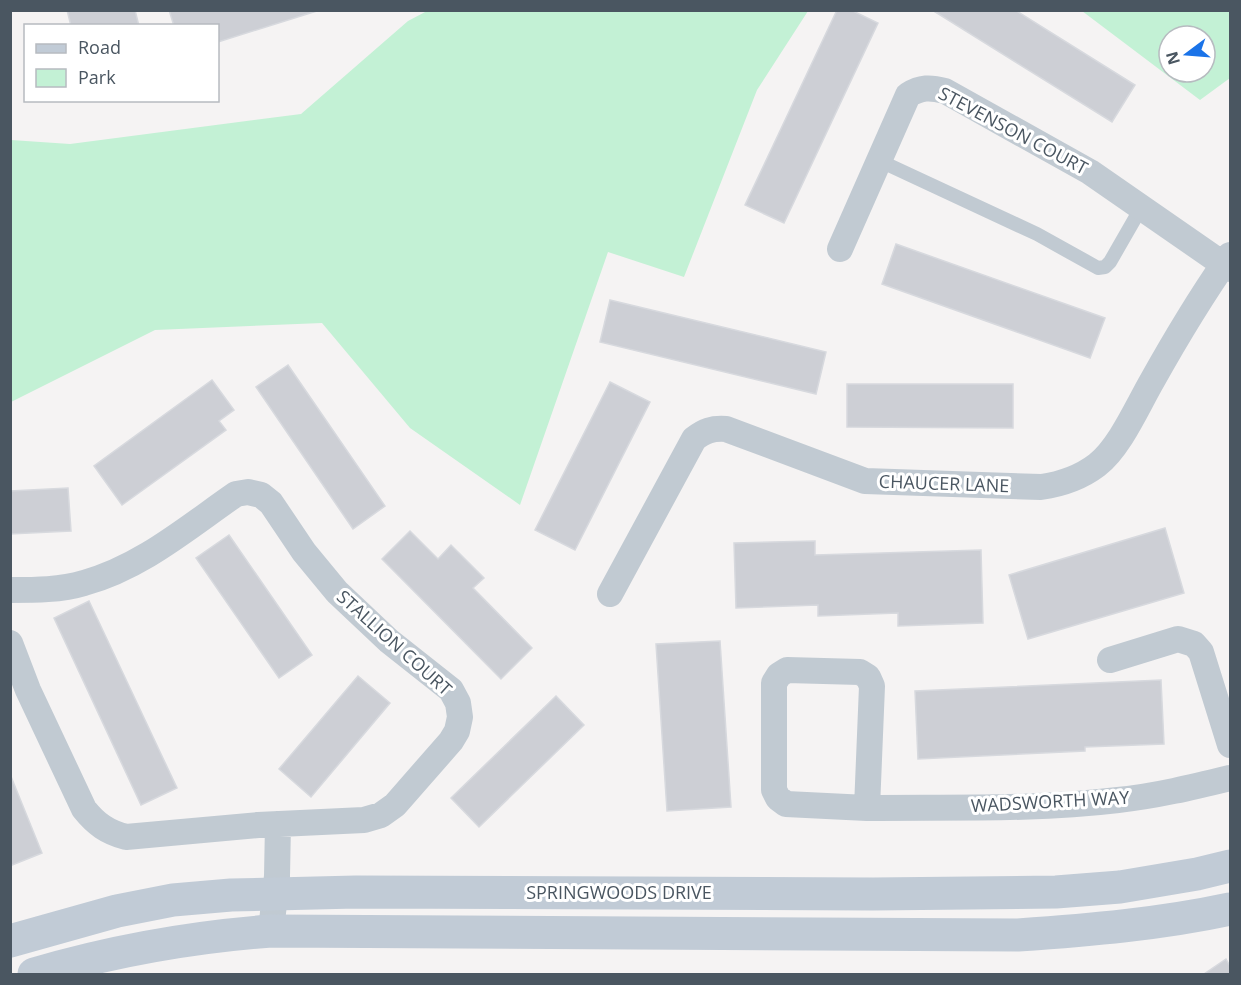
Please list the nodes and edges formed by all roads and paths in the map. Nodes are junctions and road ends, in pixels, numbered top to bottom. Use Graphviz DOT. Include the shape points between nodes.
graph roads {
  1 [pos="880,161"];
  2 [pos="1141,208"];
  3 [pos="840,249"];
  4 [pos="1228,263"];
  5 [pos="10,590"];
  6 [pos="610,594"];
  7 [pos="10,644"];
  8 [pos="1110,660"];
  9 [pos="1230,745"];
  10 [pos="1230,778"];
  11 [pos="867,808"];
  12 [pos="278,824"];
  13 [pos="1230,866"];
  14 [pos="275,894"];
  15 [pos="1230,909"];
  16 [pos="272,931"];
  17 [pos="10,941"];
  18 [pos="34,975"];
  1 -- 2 [label="lane" via="1036,234 1098,268 1110,262"];
  1 -- 2 [label="street, STEVENSON COURT" via="908,95 930,87 945,91 1090,172"];
  1 -- 3 [label="street, STEVENSON COURT"];
  2 -- 4 [label="street, STEVENSON COURT"];
  4 -- 6 [label="street, CHAUCER LANE" via="1113,448 1079,476 1041,487 865,481 726,429 704,431 694,440"];
  5 -- 12 [label="street, STALLION COURT" via="83,584 114,573 138,562 236,494 248,492 271,502 337,592 389,641 451,690 460,717 451,741 395,805 381,815 364,820"];
  7 -- 12 [label="street, STALLION COURT" via="84,809 95,823 126,837"];
  8 -- 9 [label="street" via="1178,639 1194,644 1201,652"];
  10 -- 11 [label="street, WADSWORTH WAY" via="1118,800 1007,807"];
  11 -- 11 [label="street, WADSWORTH WAY" via="786,804 778,798 774,790 774,683 787,670 860,672 868,678 872,686"];
  12 -- 14 [label="street"];
  13 -- 14 [label="street, SPRINGWOODS DRIVE" via="1120,887 1056,892"];
  14 -- 16 [label="street"];
  14 -- 17 [label="street, SPRINGWOODS DRIVE" via="173,900"];
  15 -- 16 [label="street" via="1113,928 1018,935"];
  16 -- 18 [label="street" via="141,948 84,959"];
}
